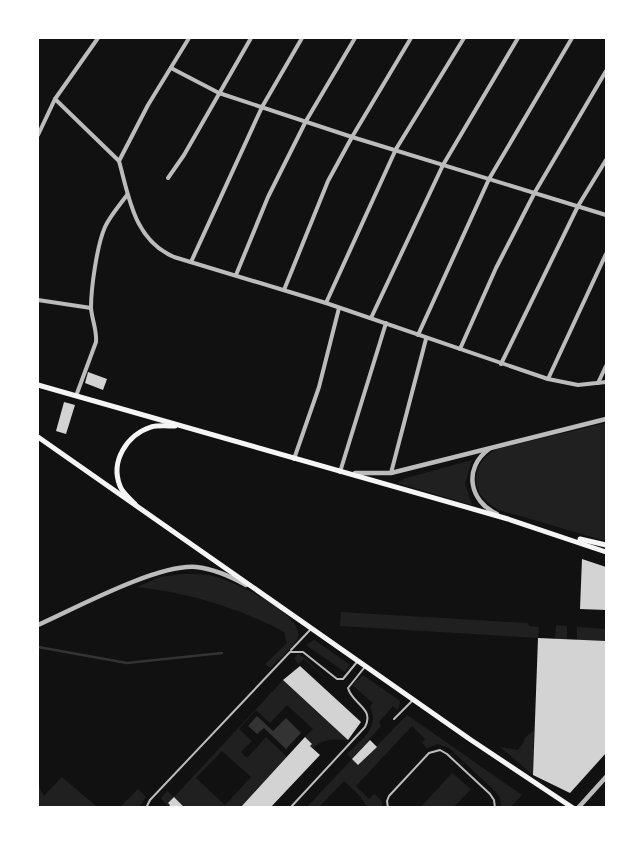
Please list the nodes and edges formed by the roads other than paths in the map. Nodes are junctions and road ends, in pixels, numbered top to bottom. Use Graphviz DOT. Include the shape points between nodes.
graph roads {
  1 [pos="98,38"];
  2 [pos="189,38"];
  3 [pos="251,38"];
  4 [pos="302,38"];
  5 [pos="355,38"];
  6 [pos="411,38"];
  7 [pos="464,38"];
  8 [pos="518,38"];
  9 [pos="572,38"];
  10 [pos="171,68"];
  11 [pos="606,71"];
  12 [pos="219,93"];
  13 [pos="55,99"];
  14 [pos="262,107"];
  15 [pos="306,121"];
  16 [pos="38,135"];
  17 [pos="352,137"];
  18 [pos="396,149"];
  19 [pos="606,160"];
  20 [pos="119,161"];
  21 [pos="443,165"];
  22 [pos="168,178"];
  23 [pos="489,179"];
  24 [pos="535,192"];
  25 [pos="127,195"];
  26 [pos="578,206"];
  27 [pos="606,215"];
  28 [pos="606,254"];
  29 [pos="191,262"];
  30 [pos="236,275"];
  31 [pos="284,290"];
  32 [pos="38,300"];
  33 [pos="326,303"];
  34 [pos="91,308"];
  35 [pos="339,308"];
  36 [pos="371,318"];
  37 [pos="386,323"];
  38 [pos="418,335"];
  39 [pos="426,339"];
  40 [pos="460,348"];
  41 [pos="502,364"];
  42 [pos="606,366"];
  43 [pos="548,379"];
  44 [pos="606,382"];
  45 [pos="598,383"];
  46 [pos="38,385"];
  47 [pos="76,396"];
  48 [pos="606,419"];
  49 [pos="180,426"];
  50 [pos="38,437"];
  51 [pos="492,447"];
  52 [pos="294,459"];
  53 [pos="340,472"];
  54 [pos="391,473"];
  55 [pos="140,511"];
  56 [pos="508,519"];
  57 [pos="555,533"];
  58 [pos="606,545"];
  59 [pos="606,552"];
  60 [pos="256,590"];
  61 [pos="38,625"];
  62 [pos="312,628"];
  63 [pos="290,652"];
  64 [pos="357,660"];
  65 [pos="366,666"];
  66 [pos="413,700"];
  67 [pos="394,720"];
  68 [pos="606,777"];
  69 [pos="146,808"];
  70 [pos="290,808"];
  71 [pos="388,808"];
  72 [pos="495,808"];
  73 [pos="573,808"];
  74 [pos="578,808"];
  1 -- 13 [label="street"];
  2 -- 10 [label="street"];
  3 -- 12 [label="street"];
  4 -- 14 [label="street"];
  5 -- 15 [label="street"];
  6 -- 17 [label="street"];
  7 -- 18 [label="street"];
  8 -- 21 [label="street"];
  9 -- 23 [label="street"];
  10 -- 12 [label="street"];
  10 -- 20 [label="street"];
  11 -- 24 [label="street"];
  12 -- 14 [label="street"];
  12 -- 22 [label="street"];
  13 -- 16 [label="street"];
  13 -- 20 [label="street"];
  14 -- 15 [label="street"];
  14 -- 29 [label="street"];
  15 -- 17 [label="street"];
  15 -- 30 [label="street" via="268,197"];
  17 -- 18 [label="street"];
  17 -- 31 [label="street" via="314,212"];
  18 -- 21 [label="street"];
  18 -- 33 [label="street"];
  19 -- 26 [label="street"];
  20 -- 25 [label="street"];
  21 -- 23 [label="street"];
  21 -- 36 [label="street"];
  23 -- 24 [label="street"];
  23 -- 38 [label="street"];
  24 -- 26 [label="street"];
  24 -- 40 [label="street"];
  25 -- 29 [label="street" via="140,226 154,244 165,253"];
  25 -- 34 [label="street" via="102,236"];
  26 -- 27 [label="street"];
  26 -- 41 [label="street"];
  28 -- 43 [label="street"];
  29 -- 30 [label="street"];
  30 -- 31 [label="street"];
  31 -- 33 [label="street"];
  32 -- 34 [label="street"];
  33 -- 35 [label="street"];
  34 -- 47 [label="street" via="96,342"];
  35 -- 36 [label="street"];
  35 -- 52 [label="street" via="319,387"];
  36 -- 37 [label="street"];
  37 -- 38 [label="street"];
  37 -- 53 [label="street"];
  38 -- 39 [label="street"];
  39 -- 40 [label="street"];
  39 -- 54 [label="street"];
  40 -- 41 [label="street"];
  41 -- 43 [label="street"];
  42 -- 45 [label="street"];
  43 -- 45 [label="street" via="568,384"];
  44 -- 45 [label="street"];
  46 -- 47 [label="main road"];
  47 -- 49 [label="main road"];
  48 -- 51 [label="street"];
  49 -- 52 [label="main road"];
  49 -- 55 [label="main road" via="152,426 127,443 120,454 117,465 120,487"];
  50 -- 55 [label="main road"];
  51 -- 54 [label="street"];
  51 -- 56 [label="street" via="474,466 472,485 486,508"];
  52 -- 53 [label="main road"];
  53 -- 54 [label="street"];
  53 -- 56 [label="main road"];
  55 -- 60 [label="main road"];
  56 -- 57 [label="main road"];
  57 -- 58 [label="main road"];
  57 -- 59 [label="main road"];
  60 -- 61 [label="street" via="220,571 172,568"];
  60 -- 62 [label="main road"];
  62 -- 63 [label="lane"];
  62 -- 64 [label="main road"];
  63 -- 64 [label="lane" via="303,652 337,679 342,679"];
  63 -- 69 [label="lane"];
  64 -- 65 [label="main road"];
  65 -- 66 [label="main road"];
  65 -- 70 [label="lane" via="348,688 365,709 368,722"];
  66 -- 67 [label="lane"];
  66 -- 73 [label="main road"];
  68 -- 74 [label="street"];
  71 -- 72 [label="lane" via="386,801 389,796 429,753 440,750 490,794"];
}
